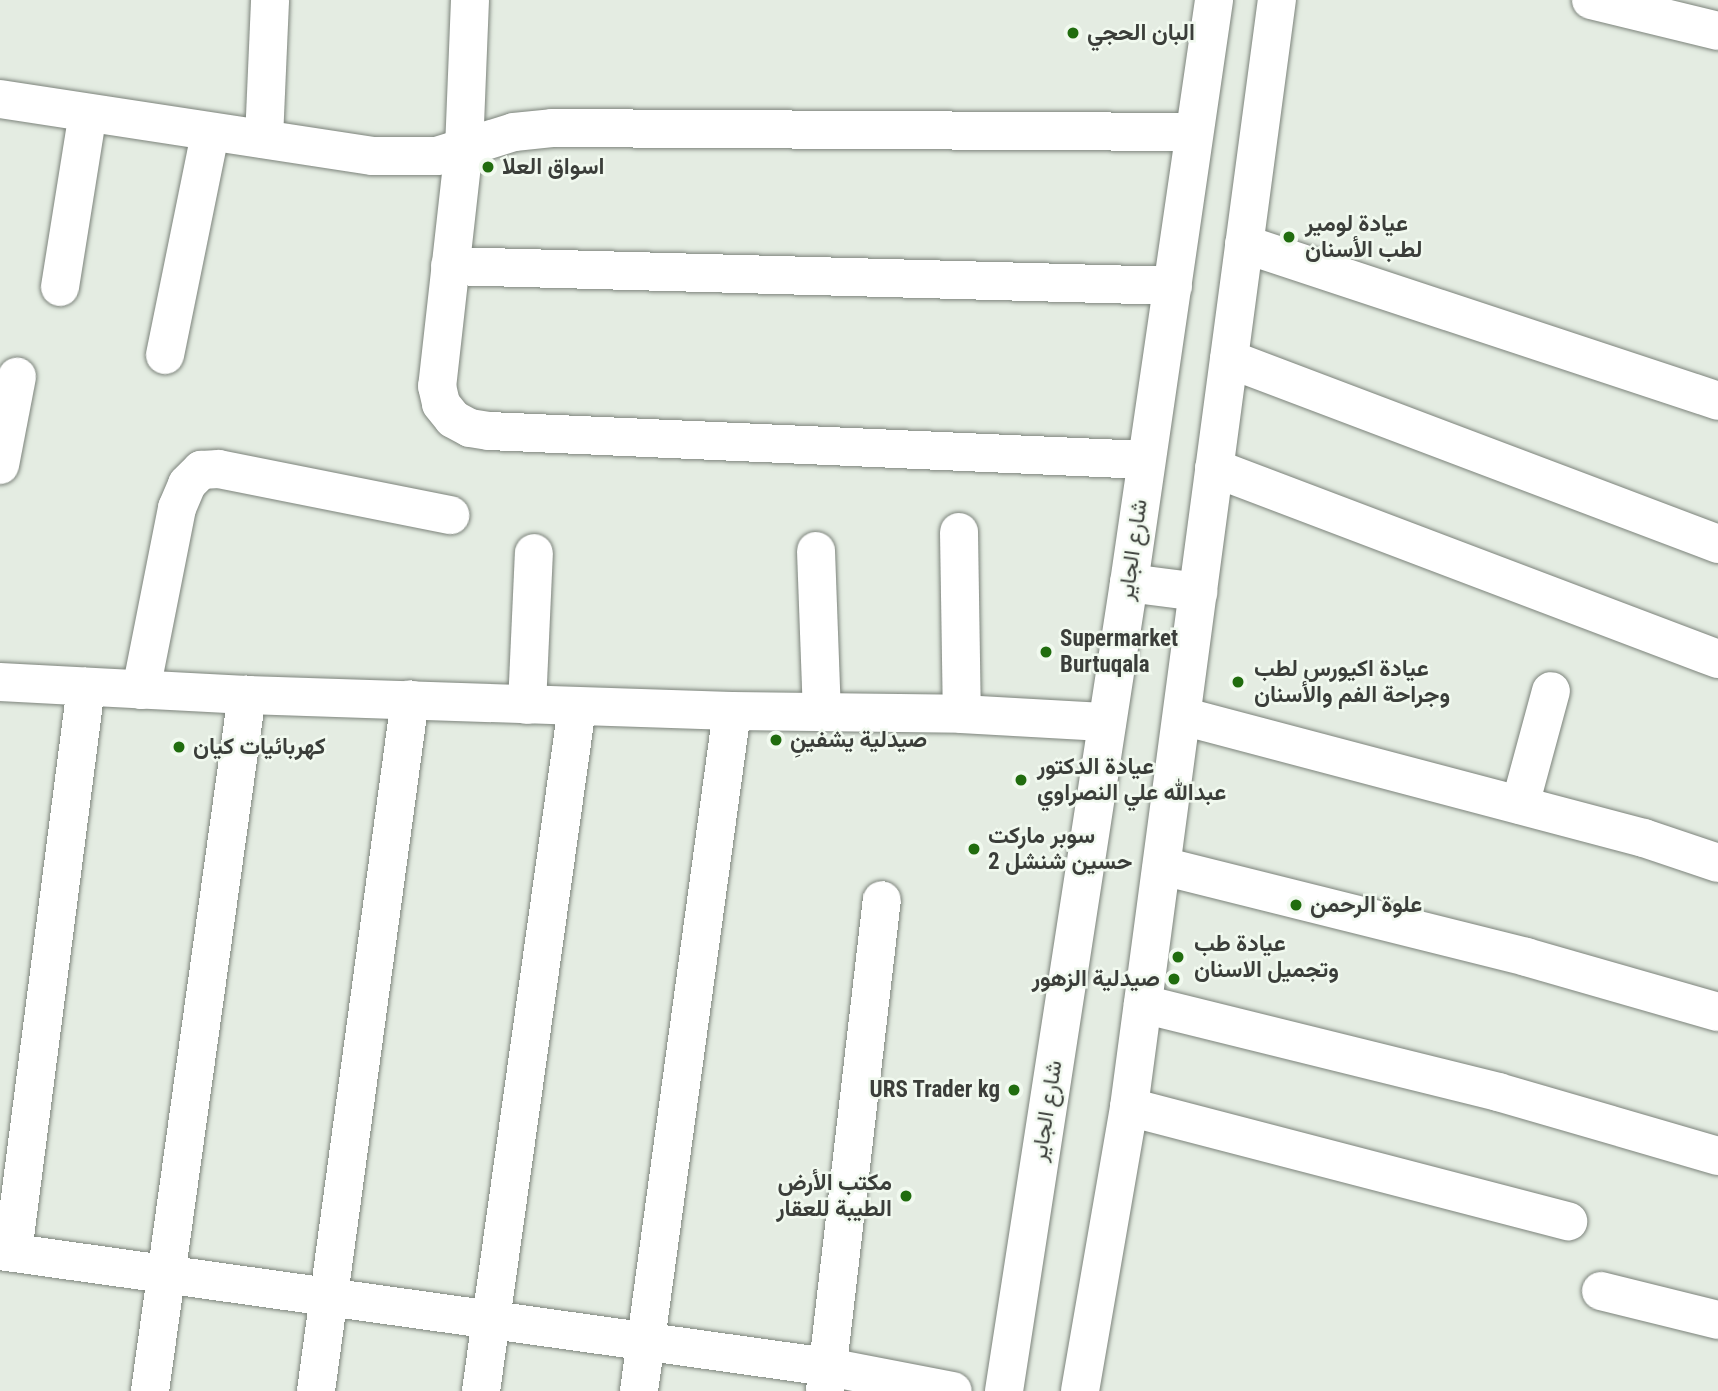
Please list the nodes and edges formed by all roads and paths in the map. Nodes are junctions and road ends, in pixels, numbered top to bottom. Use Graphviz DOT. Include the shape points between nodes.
graph roads {
  1 [pos="270,0"];
  2 [pos="470,0"];
  3 [pos="1214,0"];
  4 [pos="1277,0"];
  5 [pos="1591,0"];
  6 [pos="1718,31"];
  7 [pos="0,99"];
  8 [pos="88,113"];
  9 [pos="1193,131"];
  10 [pos="210,133"];
  11 [pos="264,139"];
  12 [pos="464,147"];
  13 [pos="1244,244"];
  14 [pos="450,266"];
  15 [pos="1173,286"];
  16 [pos="60,287"];
  17 [pos="164,355"];
  18 [pos="1229,359"];
  19 [pos="17,377"];
  20 [pos="1718,401"];
  21 [pos="1146,460"];
  22 [pos="0,465"];
  23 [pos="1214,468"];
  24 [pos="450,515"];
  25 [pos="959,532"];
  26 [pos="1718,544"];
  27 [pos="816,551"];
  28 [pos="534,553"];
  29 [pos="1129,583"];
  30 [pos="1198,592"];
  31 [pos="1718,659"];
  32 [pos="0,682"];
  33 [pos="86,687"];
  34 [pos="141,690"];
  35 [pos="1552,691"];
  36 [pos="247,695"];
  37 [pos="410,699"];
  38 [pos="527,705"];
  39 [pos="578,707"];
  40 [pos="732,711"];
  41 [pos="822,712"];
  42 [pos="962,714"];
  43 [pos="1182,716"];
  44 [pos="1107,722"];
  45 [pos="1520,805"];
  46 [pos="1718,863"];
  47 [pos="1162,866"];
  48 [pos="882,900"];
  49 [pos="1143,1004"];
  50 [pos="1718,1012"];
  51 [pos="1129,1107"];
  52 [pos="1718,1156"];
  53 [pos="1568,1221"];
  54 [pos="6,1252"];
  55 [pos="169,1274"];
  56 [pos="1601,1291"];
  57 [pos="328,1295"];
  58 [pos="491,1320"];
  59 [pos="1718,1320"];
  60 [pos="646,1342"];
  61 [pos="827,1379"];
  62 [pos="1085,1390"];
  63 [pos="150,1391"];
  64 [pos="316,1391"];
  65 [pos="481,1391"];
  66 [pos="639,1391"];
  67 [pos="953,1391"];
  68 [pos="1004,1391"];
  1 -- 11 [label="street"];
  2 -- 12 [label="street"];
  3 -- 9 [label="street, شارع الجاير"];
  4 -- 13 [label="street"];
  5 -- 6 [label="street"];
  7 -- 8 [label="street"];
  8 -- 10 [label="street"];
  8 -- 16 [label="street"];
  9 -- 12 [label="street" via="552,128 514,132"];
  9 -- 15 [label="street, شارع الجاير"];
  10 -- 11 [label="street"];
  10 -- 17 [label="street"];
  11 -- 12 [label="street" via="372,156 437,156"];
  12 -- 14 [label="street"];
  13 -- 18 [label="street"];
  13 -- 20 [label="street"];
  14 -- 15 [label="street"];
  14 -- 21 [label="street" via="437,386 441,404 453,419 470,428"];
  15 -- 21 [label="street, شارع الجاير"];
  18 -- 23 [label="street"];
  18 -- 26 [label="street"];
  19 -- 22 [label="street"];
  21 -- 29 [label="street, شارع الجاير"];
  23 -- 30 [label="street"];
  23 -- 31 [label="street"];
  24 -- 34 [label="street" via="219,469 201,470 187,484 177,508"];
  25 -- 42 [label="street"];
  27 -- 41 [label="street"];
  28 -- 38 [label="street"];
  29 -- 30 [label="street"];
  29 -- 44 [label="street, شارع الجاير"];
  30 -- 43 [label="street"];
  32 -- 33 [label="street"];
  33 -- 34 [label="street"];
  33 -- 54 [label="street"];
  34 -- 36 [label="street"];
  35 -- 45 [label="street"];
  36 -- 37 [label="street"];
  36 -- 55 [label="street"];
  37 -- 38 [label="street"];
  37 -- 57 [label="street"];
  38 -- 39 [label="street"];
  39 -- 40 [label="street"];
  39 -- 58 [label="street"];
  40 -- 41 [label="street"];
  40 -- 60 [label="street"];
  41 -- 42 [label="street"];
  42 -- 44 [label="street"];
  43 -- 45 [label="street"];
  43 -- 47 [label="street"];
  44 -- 68 [label="street, شارع الجاير"];
  45 -- 46 [label="street"];
  47 -- 49 [label="street"];
  47 -- 50 [label="street" via="1526,957"];
  48 -- 61 [label="street"];
  49 -- 51 [label="street"];
  49 -- 52 [label="street" via="1498,1092"];
  51 -- 53 [label="street"];
  51 -- 62 [label="street"];
  54 -- 55 [label="street"];
  55 -- 57 [label="street"];
  55 -- 63 [label="street"];
  56 -- 59 [label="street"];
  57 -- 58 [label="street"];
  57 -- 64 [label="street"];
  58 -- 60 [label="street"];
  58 -- 65 [label="street"];
  60 -- 61 [label="street"];
  60 -- 66 [label="street"];
  61 -- 67 [label="street"];
}
